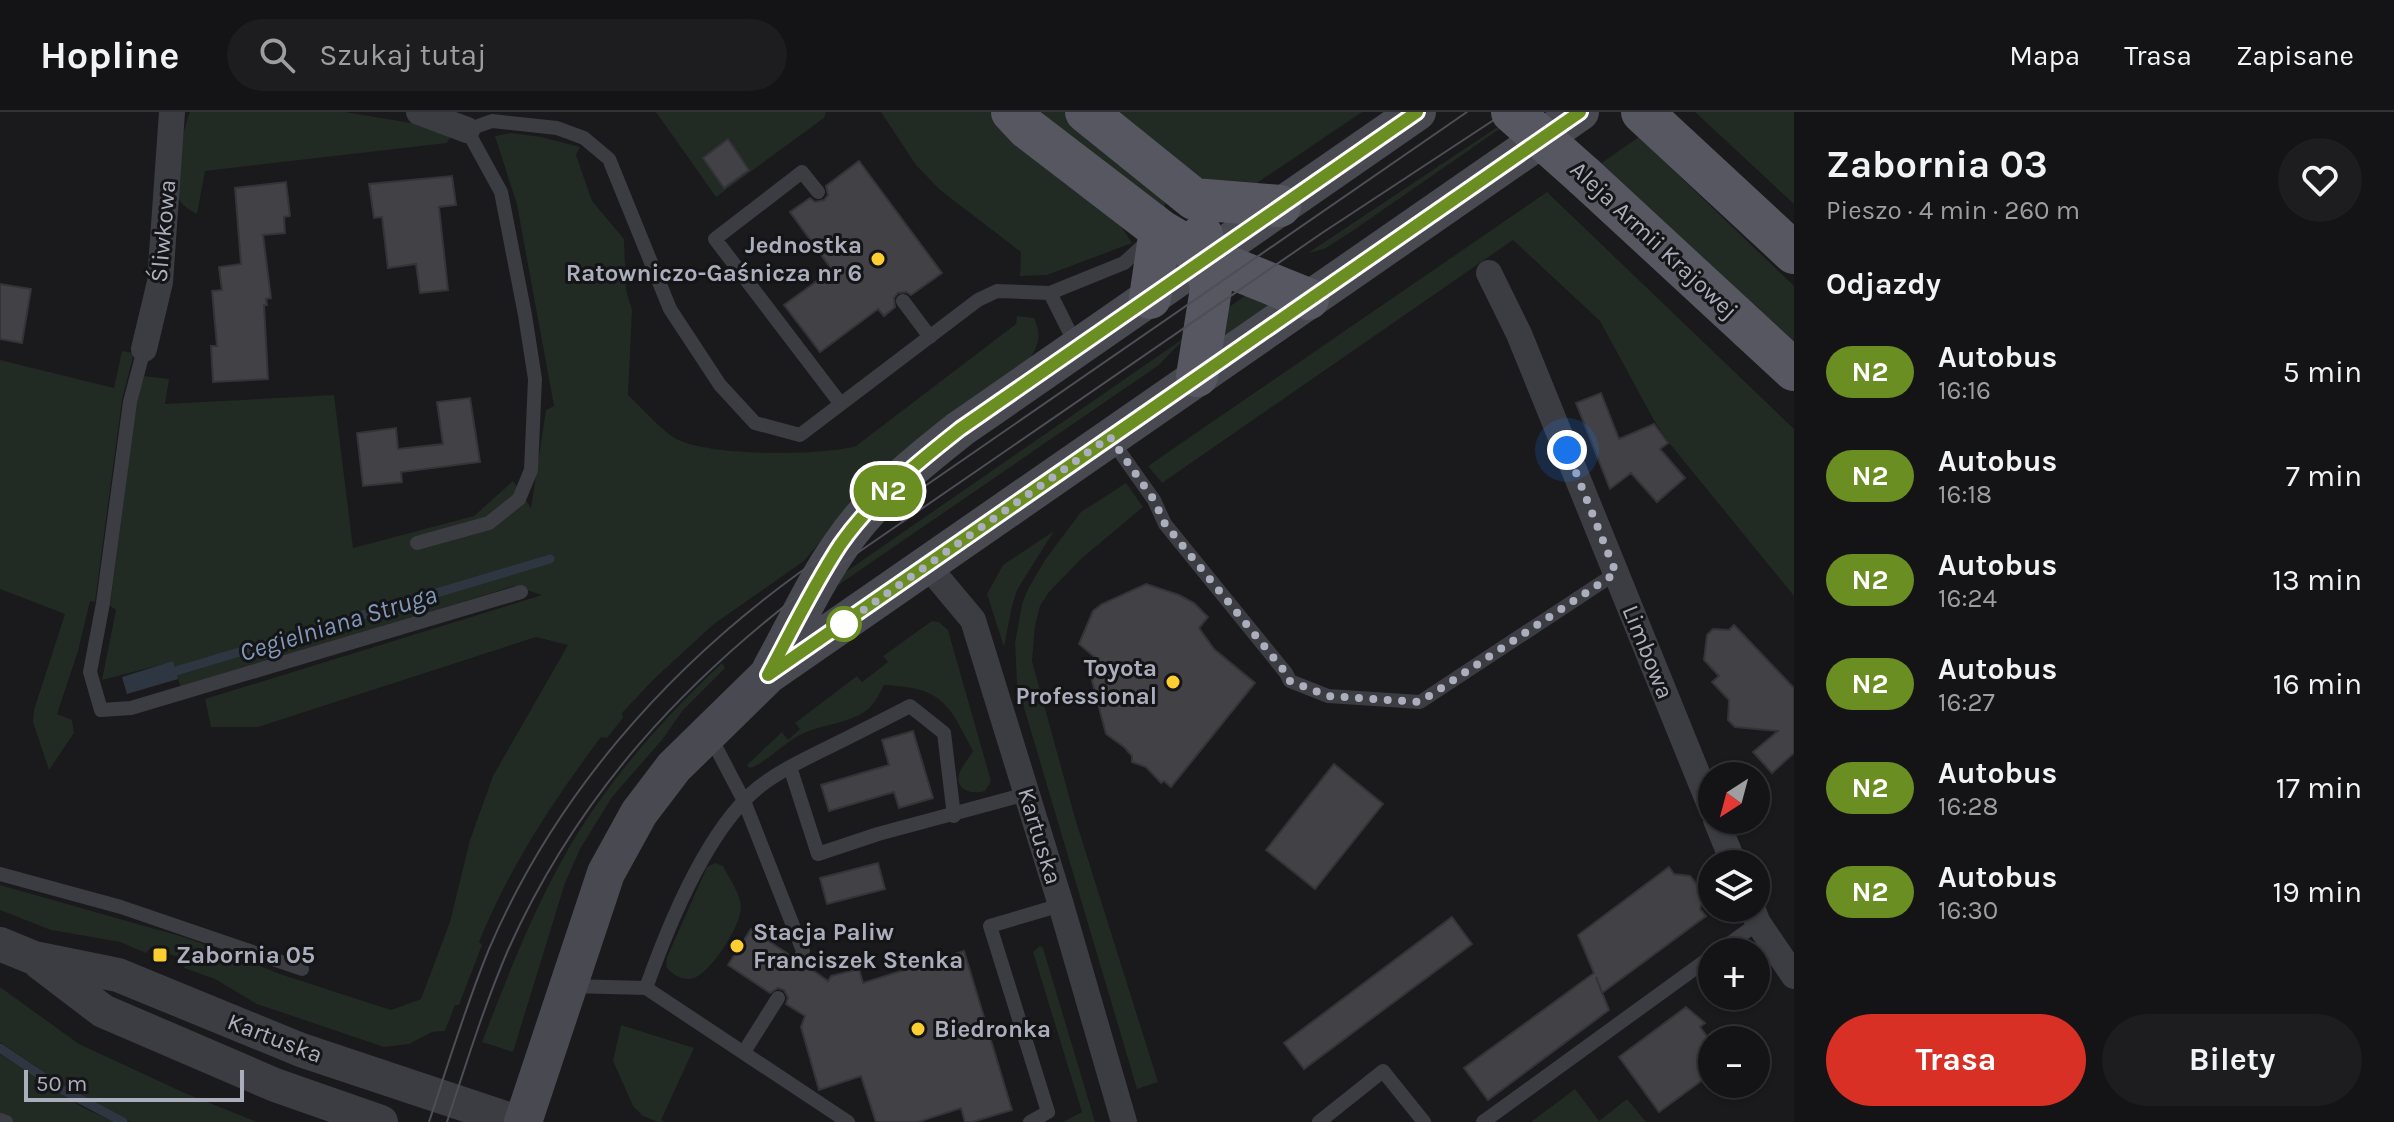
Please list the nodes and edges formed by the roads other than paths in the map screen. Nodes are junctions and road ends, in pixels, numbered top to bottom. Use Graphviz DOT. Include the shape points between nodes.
graph roads {
  1 [pos="172,112"];
  2 [pos="419,112"];
  3 [pos="1012,112"];
  4 [pos="1086,112"];
  5 [pos="1417,112"];
  6 [pos="1512,112"];
  7 [pos="1580,112"];
  8 [pos="1650,119"];
  9 [pos="467,130"];
  10 [pos="818,192"];
  11 [pos="1194,199"];
  12 [pos="1280,206"];
  13 [pos="1160,230"];
  14 [pos="1794,253"];
  15 [pos="1207,258"];
  16 [pos="1489,273"];
  17 [pos="1050,293"];
  18 [pos="1150,298"];
  19 [pos="1308,299"];
  20 [pos="903,301"];
  21 [pos="930,337"];
  22 [pos="1077,347"];
  23 [pos="144,349"];
  24 [pos="1794,370"];
  25 [pos="1197,376"];
  26 [pos="840,403"];
  27 [pos="1110,437"];
  28 [pos="417,543"];
  29 [pos="927,565"];
  30 [pos="1616,573"];
  31 [pos="521,592"];
  32 [pos="768,675"];
  33 [pos="708,732"];
  34 [pos="790,767"];
  35 [pos="1698,775"];
  36 [pos="1026,794"];
  37 [pos="744,801"];
  38 [pos="954,816"];
  39 [pos="0,874"];
  40 [pos="1061,905"];
  41 [pos="1748,922"];
  42 [pos="1759,922"];
  43 [pos="1732,938"];
  44 [pos="0,944"];
  45 [pos="34,958"];
  46 [pos="800,961"];
  47 [pos="1698,966"];
  48 [pos="302,969"];
  49 [pos="1794,976"];
  50 [pos="567,986"];
  51 [pos="646,988"];
  52 [pos="778,998"];
  53 [pos="744,1052"];
  54 [pos="0,1120"];
  55 [pos="6,1122"];
  56 [pos="381,1122"];
  57 [pos="520,1122"];
  58 [pos="848,1122"];
  59 [pos="1030,1122"];
  60 [pos="1124,1122"];
  61 [pos="1319,1122"];
  62 [pos="1424,1122"];
  63 [pos="1483,1122"];
  1 -- 23 [label="street, Śliwkowa" via="160,282"];
  2 -- 9 [label="street"];
  3 -- 13 [label="main road"];
  4 -- 11 [label="main road"];
  5 -- 12 [label="main road"];
  6 -- 24 [label="main road, Aleja Armii Krajowej, bridge"];
  7 -- 19 [label="main road"];
  8 -- 14 [label="main road"];
  9 -- 26 [label="lane" via="492,121 557,128 584,138 609,159 670,309 720,385 755,423 800,435"];
  9 -- 28 [label="lane" via="501,192 525,315 535,379 531,470 519,499 489,523"];
  10 -- 26 [label="lane" via="802,172 715,239"];
  11 -- 12 [label="main road"];
  11 -- 15 [label="main road"];
  12 -- 15 [label="main road"];
  13 -- 15 [label="main road"];
  13 -- 17 [label="lane" via="1124,263"];
  13 -- 18 [label="main road"];
  15 -- 18 [label="main road"];
  15 -- 19 [label="main road"];
  15 -- 25 [label="main road" via="1211,289"];
  16 -- 30 [label="street, Limbowa"];
  17 -- 21 [label="lane" via="997,291"];
  17 -- 22 [label="lane"];
  18 -- 22 [label="main road"];
  19 -- 25 [label="main road"];
  20 -- 21 [label="lane"];
  21 -- 26 [label="lane"];
  22 -- 32 [label="main road" via="960,429 869,509 840,545"];
  23 -- 31 [label="lane" via="130,402 90,672 101,710 131,708"];
  25 -- 27 [label="main road"];
  27 -- 29 [label="main road"];
  27 -- 30 [label="lane" via="1165,524 1290,681 1328,696 1420,702"];
  29 -- 32 [label="main road"];
  29 -- 36 [label="street, Kartuska" via="973,620"];
  30 -- 35 [label="street, Limbowa"];
  32 -- 33 [label="main road"];
  33 -- 37 [label="lane"];
  33 -- 50 [label="main road" via="639,813 606,873"];
  34 -- 37 [label="lane"];
  34 -- 38 [label="lane" via="818,854"];
  34 -- 38 [label="lane" via="910,706 944,733"];
  36 -- 38 [label="lane"];
  36 -- 40 [label="street, Kartuska"];
  37 -- 46 [label="lane" via="803,951"];
  37 -- 51 [label="lane" via="699,867"];
  39 -- 48 [label="lane" via="121,907"];
  40 -- 59 [label="lane" via="990,926 1048,1112"];
  40 -- 60 [label="street, Kartuska"];
  41 -- 43 [label="lane"];
  42 -- 49 [label="street"];
  44 -- 45 [label="street, Kartuska"];
  45 -- 56 [label="street, Kartuska" via="103,1011 275,1085"];
  45 -- 57 [label="street, Kartuska" via="118,975 301,1050"];
  47 -- 63 [label="lane"];
  50 -- 51 [label="lane"];
  50 -- 57 [label="main road"];
  51 -- 53 [label="lane"];
  52 -- 53 [label="lane"];
  53 -- 58 [label="lane"];
  54 -- 55 [label="lane"];
  61 -- 62 [label="lane" via="1383,1071"];
}
